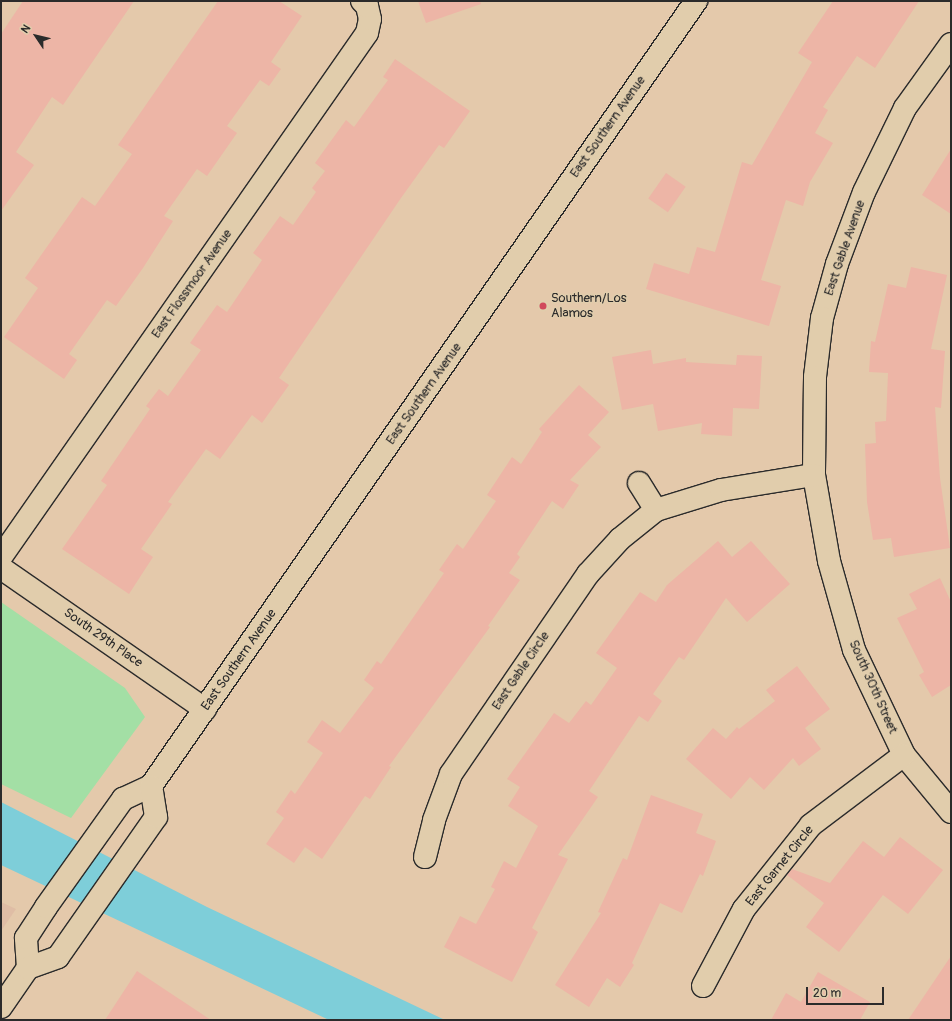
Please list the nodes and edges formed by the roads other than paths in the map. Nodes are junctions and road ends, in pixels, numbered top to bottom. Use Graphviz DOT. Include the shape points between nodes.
graph roads {
  1 [pos="696,1"];
  2 [pos="365,4"];
  3 [pos="951,44"];
  4 [pos="814,475"];
  5 [pos="639,482"];
  6 [pos="656,510"];
  7 [pos="1,557"];
  8 [pos="1,568"];
  9 [pos="205,709"];
  10 [pos="904,755"];
  11 [pos="151,786"];
  12 [pos="951,812"];
  13 [pos="425,857"];
  14 [pos="28,968"];
  15 [pos="702,986"];
  16 [pos="1,1007"];
  1 -- 9 [label="street, East Southern Avenue"];
  2 -- 7 [label="street, East Flossmoor Avenue" via="370,19 367,33"];
  3 -- 4 [label="street, East Gable Avenue" via="905,108 864,192 837,264 822,318 815,377"];
  4 -- 6 [label="street, East Gable Circle" via="721,490"];
  4 -- 10 [label="street, South 30th Street" via="830,561 854,650"];
  5 -- 6 [label="street"];
  6 -- 13 [label="street, East Gable Circle" via="620,539 588,574 451,774 434,820"];
  8 -- 9 [label="street, South 29th Place"];
  9 -- 11 [label="street, East Southern Avenue"];
  10 -- 12 [label="street, South 30th Street"];
  10 -- 15 [label="street, East Garnet Circle" via="811,825 744,909"];
  11 -- 14 [label="street" via="123,799 53,897 26,938"];
  11 -- 14 [label="street" via="156,817 58,957"];
  14 -- 16 [label="street"];
}
